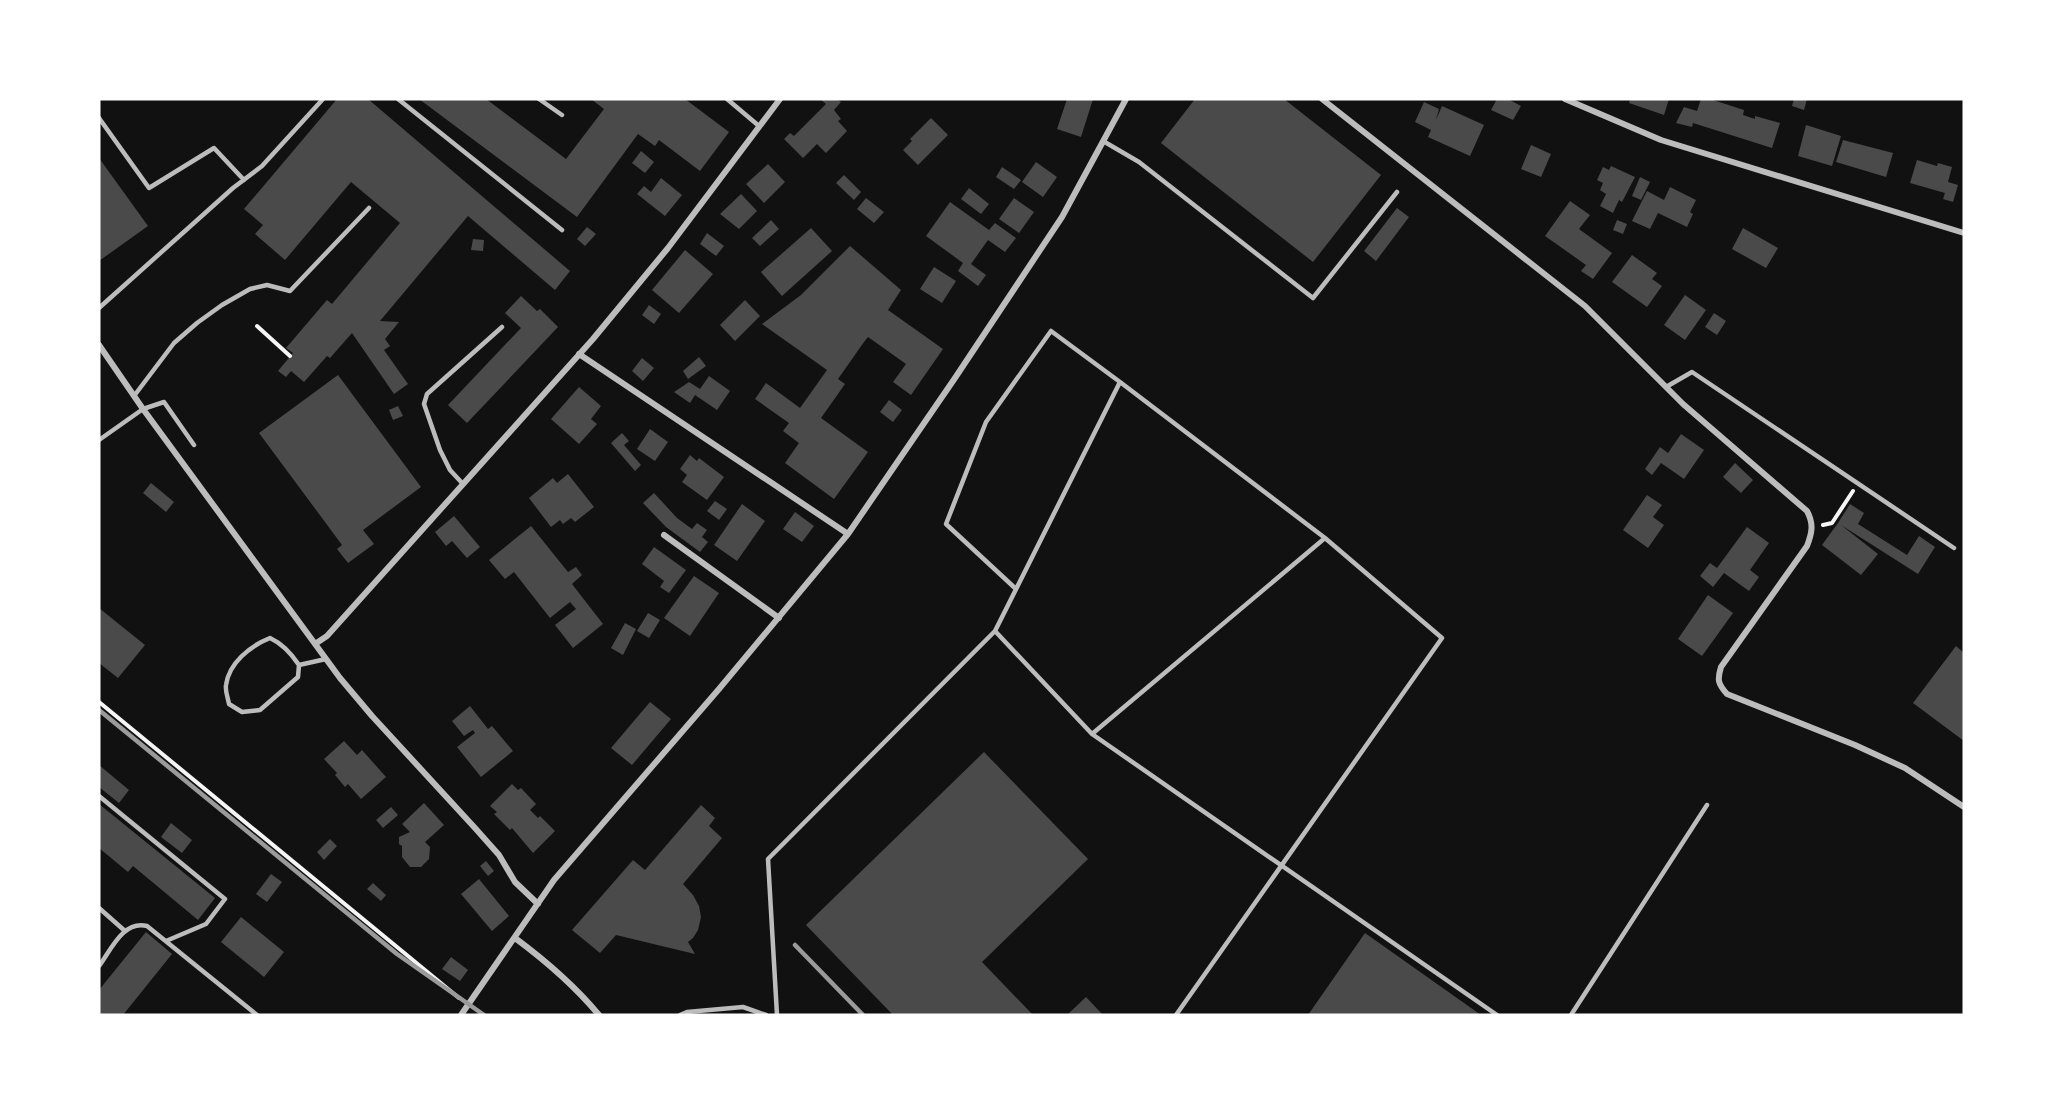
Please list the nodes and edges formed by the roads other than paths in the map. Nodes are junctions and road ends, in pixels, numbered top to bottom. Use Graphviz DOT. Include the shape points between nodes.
graph roads {
  1 [pos="323,99"];
  2 [pos="398,99"];
  3 [pos="539,99"];
  4 [pos="727,99"];
  5 [pos="780,99"];
  6 [pos="1126,99"];
  7 [pos="1322,99"];
  8 [pos="1565,99"];
  9 [pos="1588,99"];
  10 [pos="1584,108"];
  11 [pos="562,115"];
  12 [pos="99,118"];
  13 [pos="759,126"];
  14 [pos="1103,141"];
  15 [pos="244,180"];
  16 [pos="1397,192"];
  17 [pos="369,208"];
  18 [pos="562,230"];
  19 [pos="1964,233"];
  20 [pos="99,308"];
  21 [pos="502,327"];
  22 [pos="99,345"];
  23 [pos="579,354"];
  24 [pos="1119,382"];
  25 [pos="1666,387"];
  26 [pos="134,396"];
  27 [pos="143,409"];
  28 [pos="99,440"];
  29 [pos="194,445"];
  30 [pos="463,484"];
  31 [pos="848,534"];
  32 [pos="664,535"];
  33 [pos="1324,538"];
  34 [pos="1954,548"];
  35 [pos="1016,589"];
  36 [pos="779,618"];
  37 [pos="995,631"];
  38 [pos="315,644"];
  39 [pos="326,659"];
  40 [pos="299,665"];
  41 [pos="1092,734"];
  42 [pos="99,796"];
  43 [pos="1707,805"];
  44 [pos="1964,807"];
  45 [pos="1280,865"];
  46 [pos="538,904"];
  47 [pos="99,908"];
  48 [pos="125,931"];
  49 [pos="514,938"];
  50 [pos="166,941"];
  51 [pos="99,966"];
  52 [pos="256,1015"];
  53 [pos="461,1015"];
  54 [pos="599,1015"];
  55 [pos="680,1015"];
  56 [pos="766,1015"];
  57 [pos="777,1015"];
  58 [pos="1176,1015"];
  59 [pos="1497,1015"];
  60 [pos="1571,1015"];
  1 -- 15 [label="lane" via="262,166"];
  2 -- 18 [label="lane"];
  3 -- 11 [label="lane"];
  4 -- 13 [label="lane"];
  5 -- 13 [label="street"];
  6 -- 14 [label="street"];
  7 -- 25 [label="street" via="1585,306"];
  8 -- 10 [label="street"];
  9 -- 10 [label="street"];
  10 -- 19 [label="street" via="1661,140"];
  12 -- 15 [label="lane" via="149,188 214,148"];
  13 -- 23 [label="street" via="668,248"];
  14 -- 16 [label="lane" via="1139,162 1313,298"];
  14 -- 31 [label="street" via="1056,226"];
  15 -- 20 [label="lane"];
  17 -- 26 [label="lane" via="290,291 267,285 250,289 197,323 174,343"];
  21 -- 30 [label="lane" via="427,394 424,404 440,450"];
  22 -- 26 [label="street"];
  23 -- 30 [label="street"];
  23 -- 31 [label="street"];
  24 -- 33 [label="lane"];
  24 -- 35 [label="lane"];
  24 -- 35 [label="lane" via="1051,331 986,422 946,524"];
  25 -- 34 [label="lane" via="1692,372"];
  25 -- 44 [label="street" via="1807,511 1813,528 1807,546 1721,668 1717,679 1720,686 1727,694 1905,768"];
  26 -- 27 [label="street"];
  27 -- 28 [label="lane"];
  27 -- 29 [label="lane" via="164,402"];
  27 -- 38 [label="street"];
  30 -- 38 [label="street" via="327,636"];
  31 -- 36 [label="street"];
  32 -- 36 [label="street"];
  33 -- 41 [label="lane"];
  33 -- 45 [label="lane" via="1442,638"];
  35 -- 37 [label="lane"];
  36 -- 46 [label="street" via="554,880"];
  37 -- 41 [label="lane"];
  37 -- 57 [label="lane" via="768,859"];
  38 -- 39 [label="street"];
  39 -- 40 [label="lane"];
  39 -- 46 [label="street"];
  40 -- 40 [label="lane" via="298,677 260,710 242,712 230,704 225,687 230,671 261,642 270,638 280,642"];
  41 -- 45 [label="lane"];
  42 -- 50 [label="lane" via="225,900 206,924"];
  43 -- 60 [label="lane"];
  45 -- 58 [label="lane"];
  45 -- 59 [label="lane"];
  46 -- 49 [label="street"];
  47 -- 48 [label="lane"];
  48 -- 50 [label="lane" via="139,924"];
  48 -- 51 [label="lane"];
  49 -- 53 [label="street"];
  49 -- 54 [label="street" via="551,965"];
  50 -- 52 [label="lane"];
  55 -- 56 [label="lane" via="744,1007"];
}
